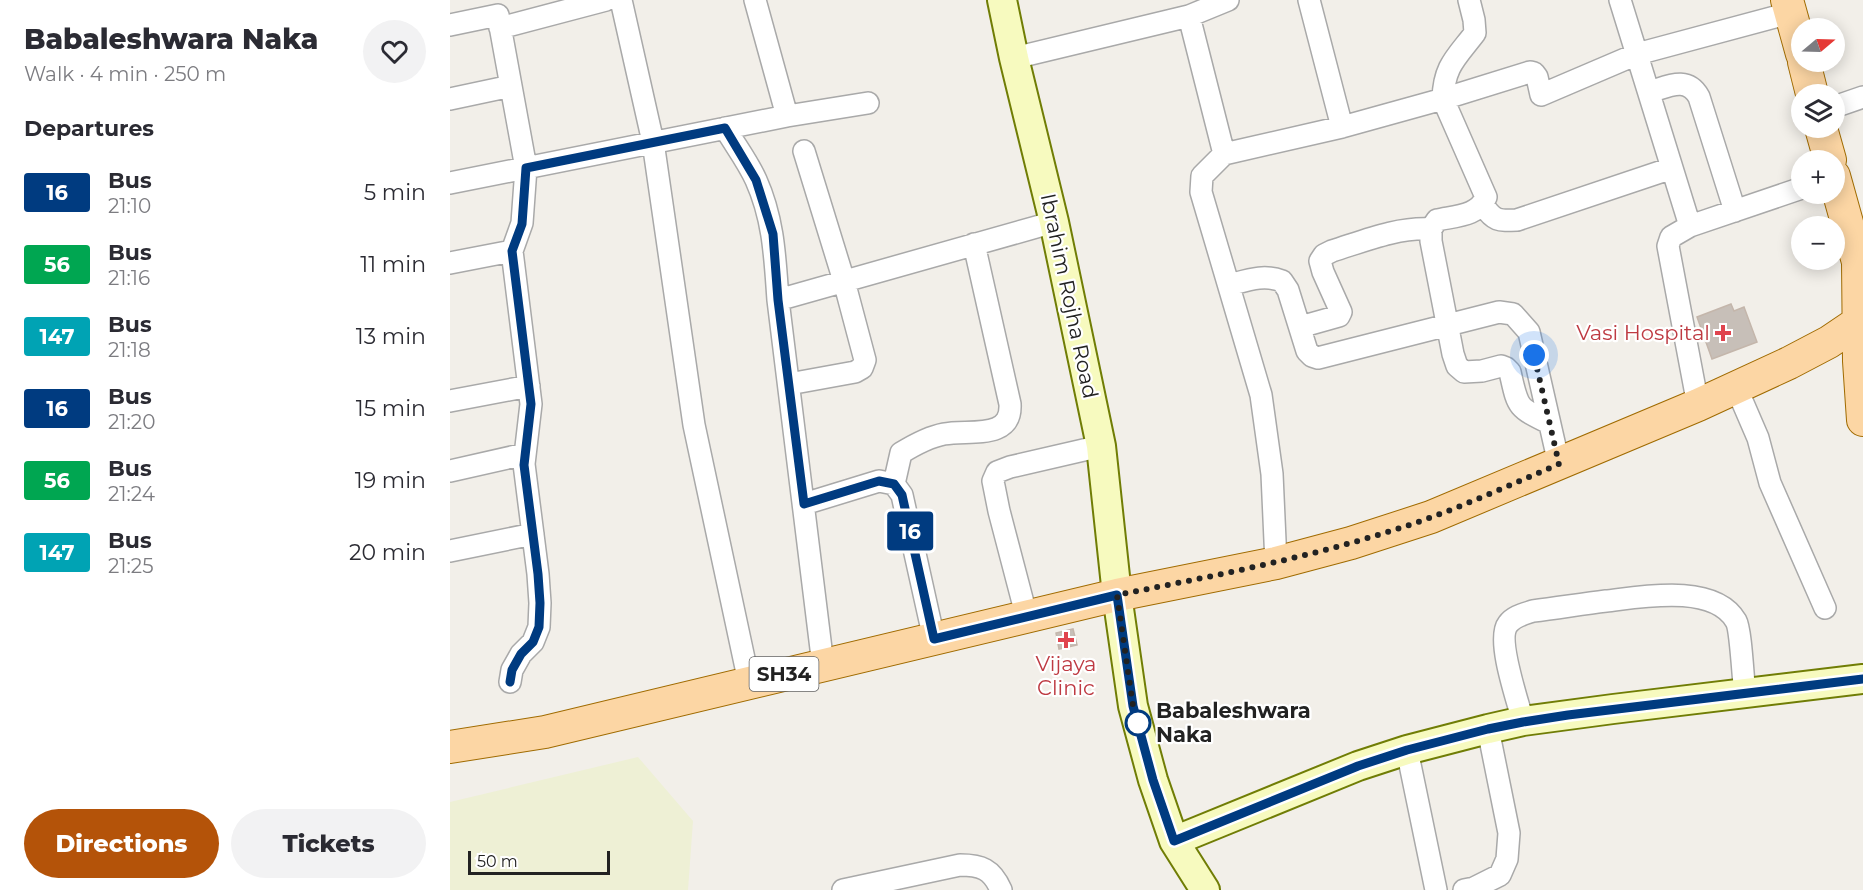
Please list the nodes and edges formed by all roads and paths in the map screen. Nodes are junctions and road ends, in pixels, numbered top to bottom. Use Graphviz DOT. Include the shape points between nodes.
graph roads {
  1 [pos="606,0"];
  2 [pos="621,0"];
  3 [pos="755,0"];
  4 [pos="1002,0"];
  5 [pos="1228,0"];
  6 [pos="1309,0"];
  7 [pos="1469,0"];
  8 [pos="1620,0"];
  9 [pos="1789,6"];
  10 [pos="1199,8"];
  11 [pos="497,14"];
  12 [pos="450,25"];
  13 [pos="1637,54"];
  14 [pos="1014,58"];
  15 [pos="511,86"];
  16 [pos="1649,92"];
  17 [pos="1863,97"];
  18 [pos="450,99"];
  19 [pos="1443,99"];
  20 [pos="868,103"];
  21 [pos="1845,103"];
  22 [pos="787,116"];
  23 [pos="725,128"];
  24 [pos="1342,128"];
  25 [pos="653,142"];
  26 [pos="804,151"];
  27 [pos="1224,154"];
  28 [pos="526,168"];
  29 [pos="1672,168"];
  30 [pos="450,183"];
  31 [pos="1791,192"];
  32 [pos="1842,204"];
  33 [pos="1483,205"];
  34 [pos="1735,211"];
  35 [pos="1054,222"];
  36 [pos="1690,226"];
  37 [pos="1431,229"];
  38 [pos="974,244"];
  39 [pos="512,251"];
  40 [pos="450,263"];
  41 [pos="1860,267"];
  42 [pos="844,280"];
  43 [pos="1229,285"];
  44 [pos="778,300"];
  45 [pos="1860,320"];
  46 [pos="1448,324"];
  47 [pos="1300,327"];
  48 [pos="789,384"];
  49 [pos="529,386"];
  50 [pos="1736,387"];
  51 [pos="450,401"];
  52 [pos="1698,405"];
  53 [pos="1863,420"];
  54 [pos="1550,423"];
  55 [pos="1101,446"];
  56 [pos="525,454"];
  57 [pos="1559,464"];
  58 [pos="450,471"];
  59 [pos="894,484"];
  60 [pos="804,504"];
  61 [pos="533,534"];
  62 [pos="450,551"];
  63 [pos="1276,563"];
  64 [pos="1117,595"];
  65 [pos="1826,609"];
  66 [pos="1027,618"];
  67 [pos="934,639"];
  68 [pos="823,665"];
  69 [pos="1863,679"];
  70 [pos="510,682"];
  71 [pos="749,682"];
  72 [pos="1745,694"];
  73 [pos="1523,722"];
  74 [pos="1488,729"];
  75 [pos="450,747"];
  76 [pos="1407,750"];
  77 [pos="1174,841"];
  78 [pos="843,890"];
  79 [pos="1001,890"];
  80 [pos="1205,890"];
  81 [pos="1436,890"];
  82 [pos="1464,890"];
  1 -- 11 [label="street"];
  2 -- 25 [label="street"];
  3 -- 22 [label="street"];
  4 -- 14 [label="street, Ibrahim Rojha Road"];
  5 -- 10 [label="street"];
  6 -- 24 [label="street"];
  7 -- 19 [label="street" via="1475,33 1449,67"];
  8 -- 13 [label="street"];
  9 -- 13 [label="street"];
  10 -- 14 [label="street"];
  10 -- 27 [label="street"];
  11 -- 12 [label="street"];
  11 -- 15 [label="street"];
  13 -- 16 [label="street"];
  13 -- 19 [label="street" via="1541,95 1536,77 1530,72"];
  14 -- 35 [label="street, Ibrahim Rojha Road"];
  15 -- 18 [label="street"];
  15 -- 28 [label="street"];
  16 -- 29 [label="street"];
  16 -- 34 [label="street" via="1679,84 1694,88"];
  17 -- 21 [label="street"];
  19 -- 24 [label="street"];
  19 -- 33 [label="street" via="1486,197"];
  20 -- 22 [label="street"];
  22 -- 23 [label="street"];
  23 -- 25 [label="street"];
  23 -- 44 [label="street" via="756,180 765,206 773,234"];
  24 -- 27 [label="street"];
  25 -- 28 [label="street"];
  25 -- 71 [label="street" via="694,425"];
  26 -- 42 [label="street"];
  27 -- 43 [label="street" via="1202,176 1201,192"];
  28 -- 30 [label="street"];
  28 -- 39 [label="street" via="522,224"];
  29 -- 33 [label="street" via="1517,220 1499,221"];
  29 -- 36 [label="street"];
  31 -- 34 [label="street"];
  32 -- 41 [label="main road"];
  33 -- 37 [label="street" via="1470,213 1437,220"];
  34 -- 36 [label="street"];
  35 -- 38 [label="street"];
  35 -- 55 [label="street, Ibrahim Rojha Road"];
  36 -- 52 [label="street" via="1671,237 1668,246"];
  37 -- 46 [label="street"];
  37 -- 47 [label="street" via="1398,231 1324,255 1320,261 1323,272 1341,312 1332,320"];
  38 -- 42 [label="street"];
  38 -- 59 [label="street" via="1011,416 1005,425 992,430 944,434 921,441 901,453"];
  39 -- 40 [label="street"];
  39 -- 49 [label="street"];
  41 -- 45 [label="main road"];
  42 -- 44 [label="street"];
  42 -- 48 [label="street" via="865,360 862,368"];
  43 -- 47 [label="street" via="1256,278 1282,281"];
  43 -- 63 [label="street" via="1262,396 1272,474"];
  44 -- 48 [label="street"];
  45 -- 50 [label="main road, SH34" via="1828,342"];
  45 -- 53 [label="main road"];
  46 -- 47 [label="street" via="1318,358 1307,351"];
  46 -- 54 [label="street" via="1457,366 1464,372 1506,368 1520,406"];
  46 -- 54 [label="street" via="1499,312 1513,314 1529,332"];
  48 -- 60 [label="street"];
  49 -- 51 [label="street"];
  49 -- 56 [label="street" via="531,404"];
  50 -- 52 [label="main road, SH34"];
  50 -- 65 [label="street" via="1758,438 1770,483"];
  52 -- 57 [label="main road, SH34"];
  54 -- 57 [label="street"];
  55 -- 64 [label="street, Ibrahim Rojha Road"];
  55 -- 66 [label="street" via="1010,467 997,472 993,481"];
  56 -- 58 [label="street"];
  56 -- 61 [label="street"];
  57 -- 63 [label="main road, SH34" via="1431,517"];
  59 -- 60 [label="street" via="879,481"];
  59 -- 67 [label="street" via="902,495"];
  60 -- 68 [label="street"];
  61 -- 62 [label="street"];
  61 -- 70 [label="street" via="539,627 512,670"];
  63 -- 64 [label="main road, SH34"];
  64 -- 66 [label="main road, SH34"];
  64 -- 77 [label="street, Ibrahim Rojha Road" via="1133,706"];
  66 -- 67 [label="main road, SH34"];
  67 -- 68 [label="main road, SH34"];
  68 -- 71 [label="main road, SH34"];
  69 -- 72 [label="street"];
  71 -- 75 [label="main road, SH34" via="545,732"];
  72 -- 73 [label="street"];
  72 -- 73 [label="street" via="1737,622 1726,609 1682,595 1636,597 1533,611 1513,618 1505,626 1503,647"];
  73 -- 74 [label="street"];
  74 -- 76 [label="street"];
  74 -- 82 [label="street" via="1509,833 1507,859 1500,875"];
  76 -- 77 [label="street"];
  76 -- 81 [label="street"];
  77 -- 80 [label="street, Ibrahim Rojha Road"];
  78 -- 79 [label="street" via="960,865 978,865 990,873"];
}
